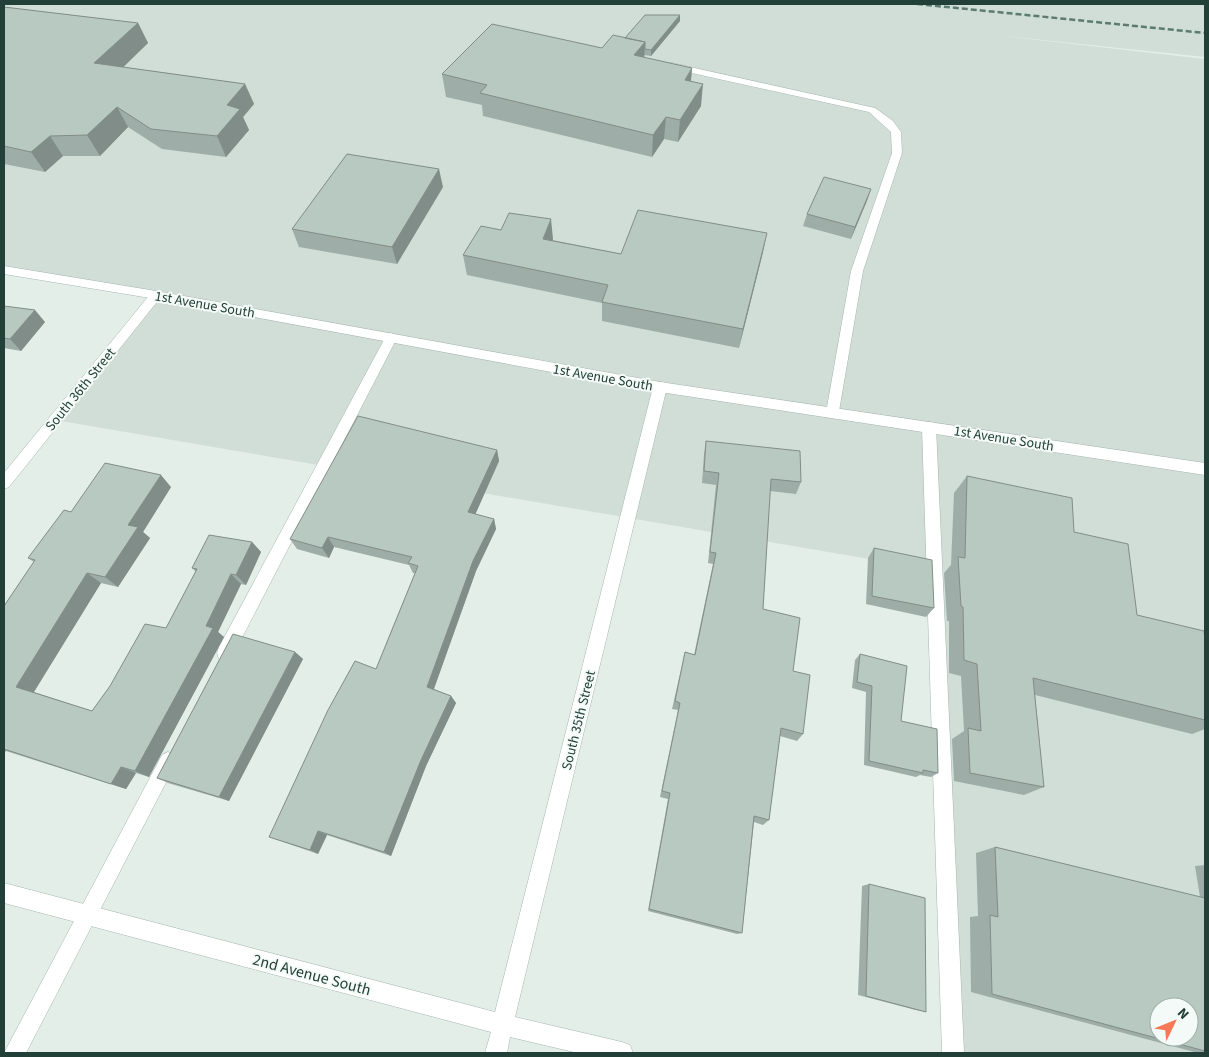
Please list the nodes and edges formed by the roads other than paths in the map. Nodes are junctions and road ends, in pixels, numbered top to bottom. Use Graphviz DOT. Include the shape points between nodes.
graph roads {
  1 [pos="662,63"];
  2 [pos="4,270"];
  3 [pos="156,294"];
  4 [pos="391,338"];
  5 [pos="660,387"];
  6 [pos="833,413"];
  7 [pos="929,427"];
  8 [pos="1205,468"];
  9 [pos="4,483"];
  10 [pos="216,669"];
  11 [pos="175,748"];
  12 [pos="4,893"];
  13 [pos="87,914"];
  14 [pos="503,1025"];
  15 [pos="15,1053"];
  16 [pos="496,1053"];
  17 [pos="622,1053"];
  18 [pos="953,1053"];
  1 -- 6 [label="street" via="872,110 894,127 900,138 857,271"];
  2 -- 3 [label="street, 1st Avenue South"];
  3 -- 4 [label="street, 1st Avenue South"];
  3 -- 9 [label="street, South 36th Street"];
  4 -- 5 [label="street, 1st Avenue South"];
  4 -- 10 [label="street"];
  5 -- 6 [label="street, 1st Avenue South"];
  5 -- 14 [label="street, South 35th Street"];
  6 -- 7 [label="street, 1st Avenue South"];
  7 -- 8 [label="street, 1st Avenue South"];
  7 -- 18 [label="street"];
  11 -- 13 [label="street"];
  12 -- 13 [label="street, 2nd Avenue South"];
  13 -- 14 [label="street, 2nd Avenue South"];
  13 -- 15 [label="street"];
  14 -- 16 [label="street, South 35th Street"];
  14 -- 17 [label="street, 2nd Avenue South"];
}
